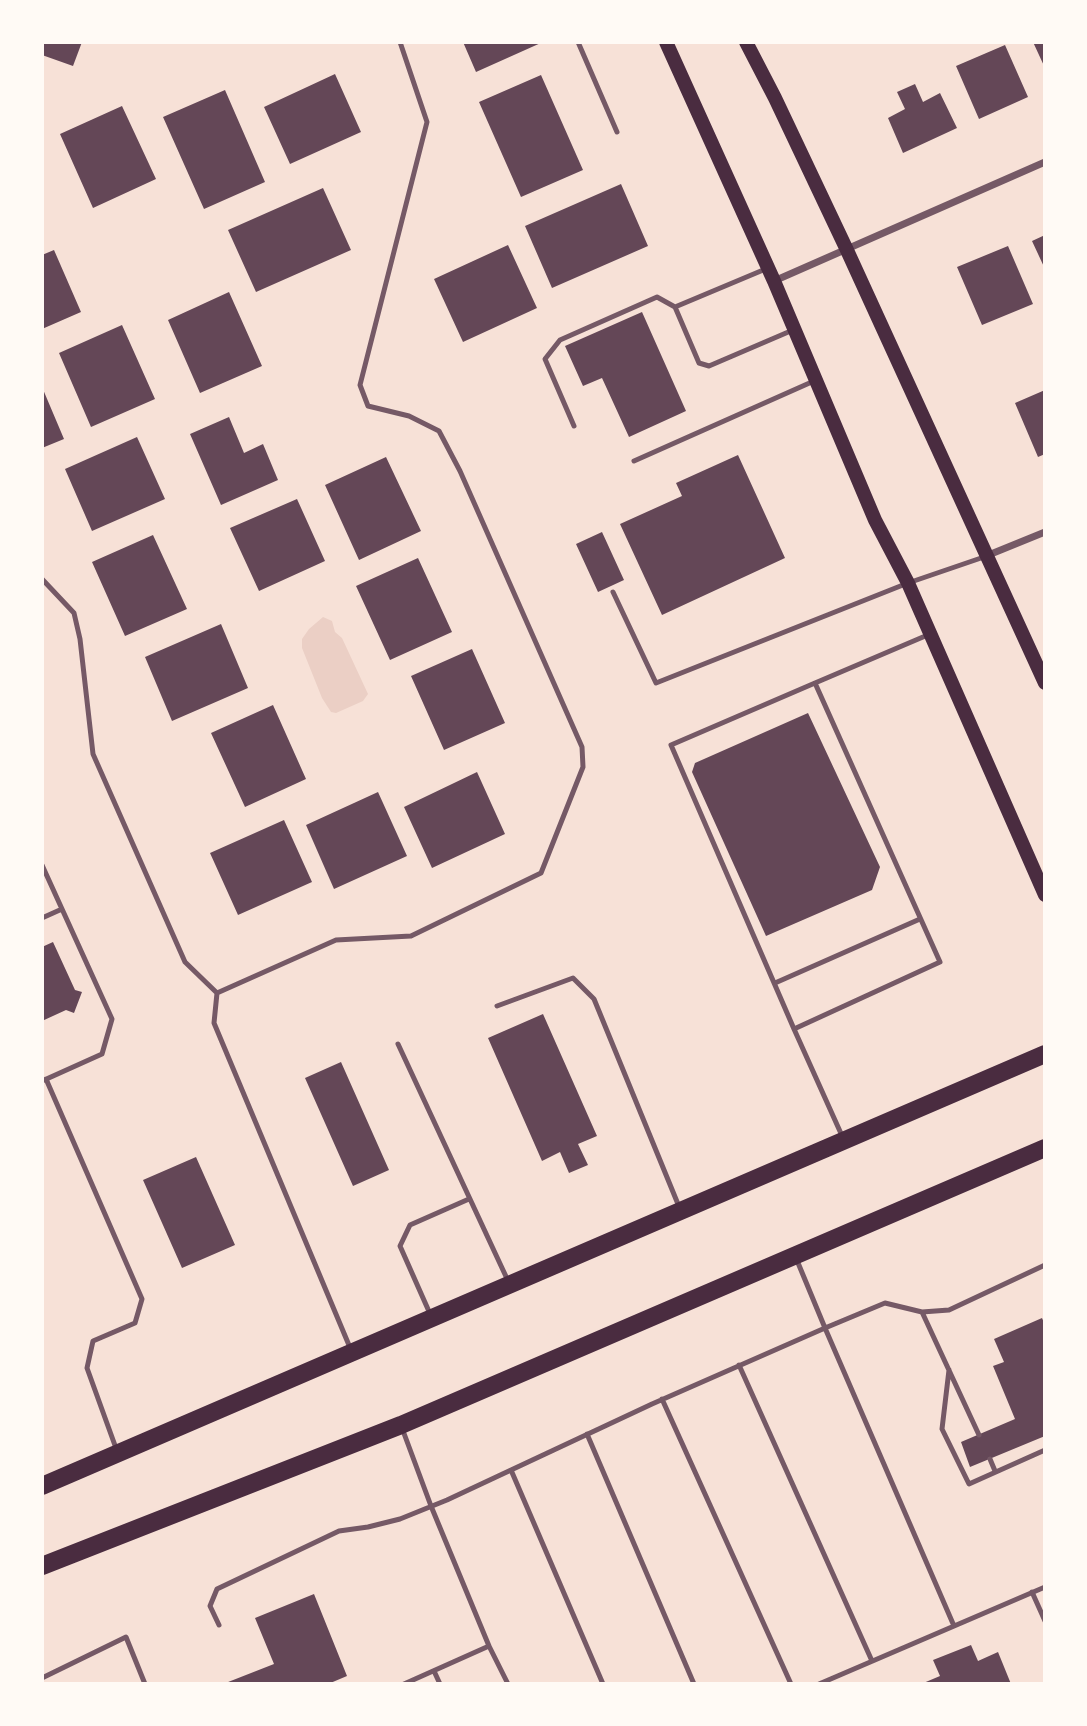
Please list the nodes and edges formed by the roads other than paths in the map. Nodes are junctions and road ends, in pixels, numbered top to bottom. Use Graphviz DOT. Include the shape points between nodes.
graph roads {
  1 [pos="400,42"];
  2 [pos="578,42"];
  3 [pos="666,42"];
  4 [pos="746,42"];
  5 [pos="617,132"];
  6 [pos="1045,162"];
  7 [pos="846,248"];
  8 [pos="771,274"];
  9 [pos="676,307"];
  10 [pos="794,329"];
  11 [pos="816,380"];
  12 [pos="574,426"];
  13 [pos="634,461"];
  14 [pos="1045,532"];
  15 [pos="986,556"];
  16 [pos="42,579"];
  17 [pos="908,583"];
  18 [pos="613,592"];
  19 [pos="930,634"];
  20 [pos="815,683"];
  21 [pos="1045,683"];
  22 [pos="42,865"];
  23 [pos="1045,895"];
  24 [pos="62,909"];
  25 [pos="42,918"];
  26 [pos="920,919"];
  27 [pos="775,983"];
  28 [pos="217,993"];
  29 [pos="497,1006"];
  30 [pos="794,1028"];
  31 [pos="398,1044"];
  32 [pos="1045,1054"];
  33 [pos="44,1080"];
  34 [pos="845,1141"];
  35 [pos="1045,1148"];
  36 [pos="469,1199"];
  37 [pos="681,1212"];
  38 [pos="795,1256"];
  39 [pos="1045,1265"];
  40 [pos="510,1286"];
  41 [pos="922,1312"];
  42 [pos="433,1319"];
  43 [pos="825,1328"];
  44 [pos="353,1353"];
  45 [pos="739,1365"];
  46 [pos="949,1370"];
  47 [pos="662,1399"];
  48 [pos="401,1425"];
  49 [pos="587,1434"];
  50 [pos="979,1434"];
  51 [pos="1045,1450"];
  52 [pos="118,1454"];
  53 [pos="990,1459"];
  54 [pos="511,1470"];
  55 [pos="995,1471"];
  56 [pos="42,1486"];
  57 [pos="431,1506"];
  58 [pos="42,1566"];
  59 [pos="1045,1587"];
  60 [pos="1032,1592"];
  61 [pos="1045,1620"];
  62 [pos="219,1625"];
  63 [pos="954,1626"];
  64 [pos="489,1646"];
  65 [pos="872,1661"];
  66 [pos="434,1671"];
  67 [pos="42,1678"];
  68 [pos="145,1684"];
  69 [pos="404,1684"];
  70 [pos="440,1684"];
  71 [pos="508,1684"];
  72 [pos="603,1684"];
  73 [pos="694,1684"];
  74 [pos="792,1684"];
  75 [pos="819,1684"];
  1 -- 28 [label="lane" via="427,122 360,385 368,406 439,430 582,747 583,767 541,873 411,936 336,940"];
  2 -- 5 [label="lane"];
  3 -- 8 [label="main road"];
  4 -- 7 [label="main road"];
  6 -- 7 [label="street"];
  7 -- 8 [label="street"];
  7 -- 15 [label="main road"];
  8 -- 9 [label="lane"];
  8 -- 10 [label="main road"];
  9 -- 10 [label="lane" via="699,363 709,366"];
  9 -- 12 [label="lane" via="657,297 560,340 545,359"];
  10 -- 11 [label="main road"];
  11 -- 13 [label="lane"];
  11 -- 17 [label="main road" via="875,520"];
  14 -- 15 [label="street"];
  15 -- 17 [label="lane"];
  15 -- 21 [label="main road"];
  16 -- 28 [label="lane" via="74,613 93,754 185,962"];
  17 -- 18 [label="lane" via="656,683"];
  17 -- 19 [label="main road"];
  19 -- 20 [label="lane"];
  19 -- 23 [label="main road"];
  20 -- 26 [label="lane"];
  20 -- 27 [label="lane" via="671,745"];
  22 -- 24 [label="lane"];
  24 -- 25 [label="lane"];
  24 -- 33 [label="lane" via="112,1020 102,1054"];
  26 -- 27 [label="lane"];
  26 -- 30 [label="lane" via="940,962"];
  27 -- 30 [label="lane"];
  28 -- 44 [label="lane" via="214,1023"];
  29 -- 37 [label="lane" via="573,978 594,999"];
  30 -- 34 [label="lane"];
  31 -- 36 [label="lane"];
  32 -- 34 [label="main road"];
  33 -- 52 [label="lane" via="142,1298 135,1323 93,1341 87,1368"];
  34 -- 37 [label="main road"];
  35 -- 38 [label="main road"];
  36 -- 40 [label="lane"];
  36 -- 42 [label="lane" via="410,1226 400,1246"];
  37 -- 40 [label="main road"];
  38 -- 43 [label="lane"];
  38 -- 48 [label="main road"];
  39 -- 41 [label="lane" via="949,1310"];
  40 -- 42 [label="main road"];
  41 -- 43 [label="lane" via="885,1303"];
  41 -- 46 [label="lane"];
  42 -- 44 [label="main road"];
  43 -- 45 [label="lane"];
  43 -- 63 [label="lane"];
  44 -- 52 [label="main road"];
  45 -- 47 [label="lane"];
  45 -- 65 [label="lane"];
  46 -- 50 [label="lane"];
  46 -- 55 [label="lane" via="942,1429 968,1484"];
  47 -- 49 [label="lane"];
  47 -- 74 [label="lane"];
  48 -- 57 [label="lane"];
  48 -- 58 [label="main road"];
  49 -- 54 [label="lane"];
  49 -- 73 [label="lane"];
  51 -- 55 [label="lane"];
  52 -- 56 [label="main road"];
  53 -- 55 [label="lane"];
  54 -- 57 [label="lane"];
  54 -- 72 [label="lane"];
  57 -- 62 [label="lane" via="400,1519 339,1531 216,1589 210,1606"];
  57 -- 64 [label="lane"];
  59 -- 60 [label="lane"];
  60 -- 61 [label="lane"];
  60 -- 63 [label="lane"];
  63 -- 65 [label="lane"];
  64 -- 66 [label="lane"];
  64 -- 71 [label="lane"];
  65 -- 75 [label="lane"];
  66 -- 69 [label="lane"];
  66 -- 70 [label="lane"];
  67 -- 68 [label="lane" via="126,1637"];
}
